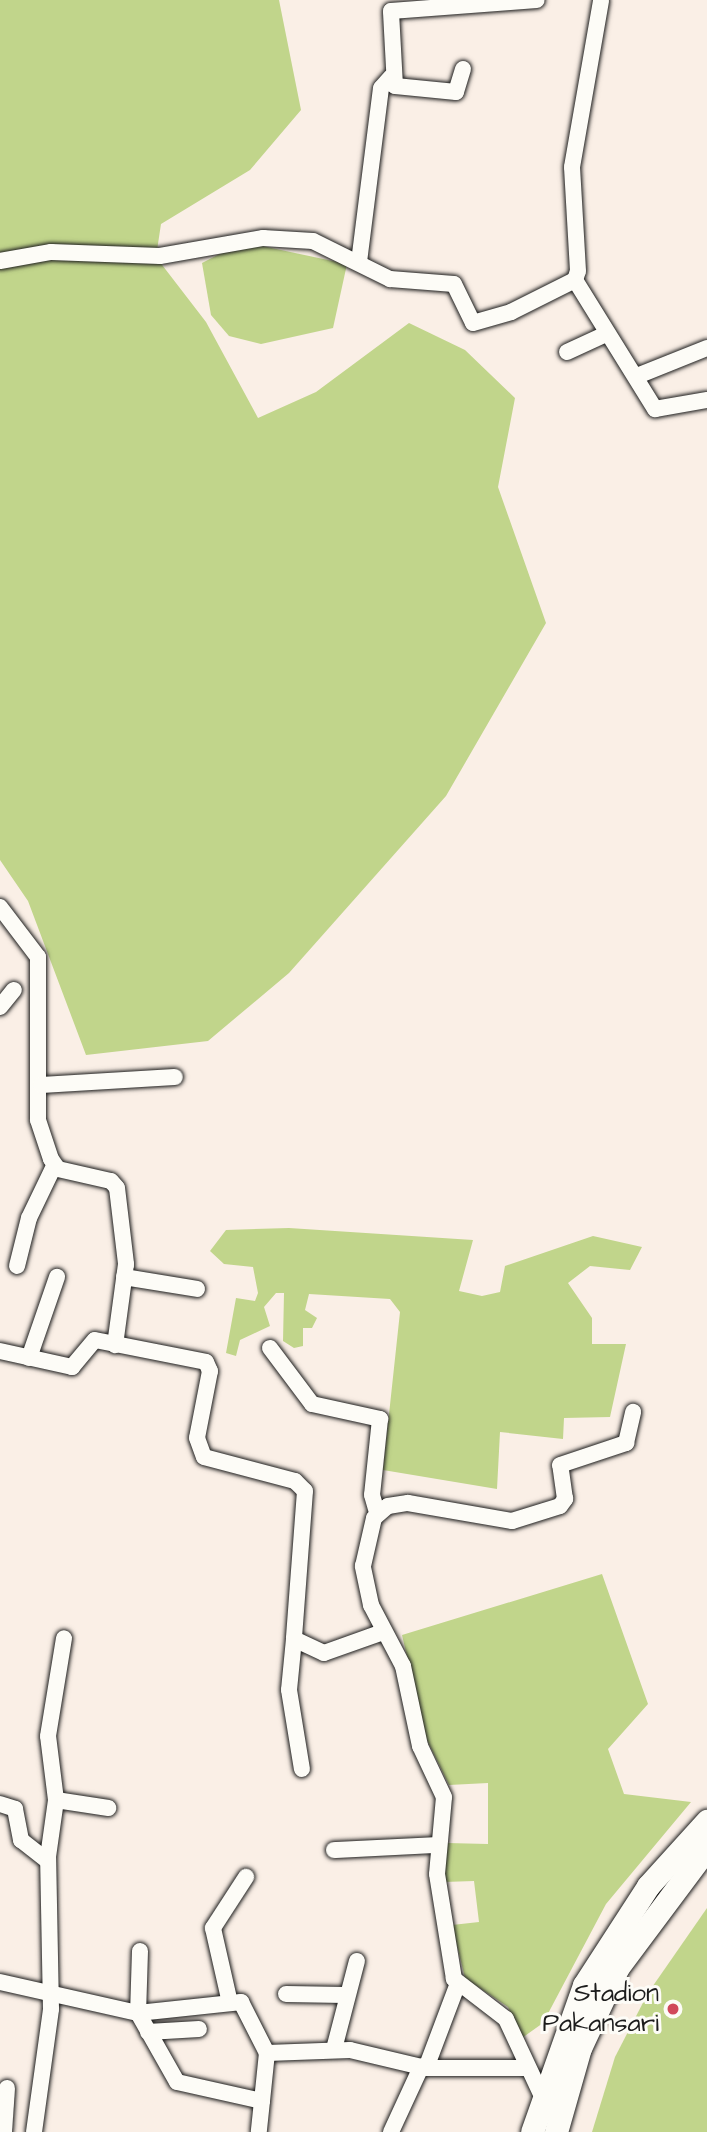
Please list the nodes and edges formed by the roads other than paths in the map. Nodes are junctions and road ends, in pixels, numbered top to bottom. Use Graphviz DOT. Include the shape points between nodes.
graph roads {
  1 [pos="537,0"];
  2 [pos="601,0"];
  3 [pos="463,69"];
  4 [pos="391,77"];
  5 [pos="0,261"];
  6 [pos="359,262"];
  7 [pos="575,280"];
  8 [pos="606,334"];
  9 [pos="707,348"];
  10 [pos="567,352"];
  11 [pos="637,376"];
  12 [pos="707,400"];
  13 [pos="0,907"];
  14 [pos="14,990"];
  15 [pos="0,1007"];
  16 [pos="175,1077"];
  17 [pos="41,1085"];
  18 [pos="54,1166"];
  19 [pos="17,1266"];
  20 [pos="57,1277"];
  21 [pos="124,1277"];
  22 [pos="197,1289"];
  23 [pos="116,1346"];
  24 [pos="270,1348"];
  25 [pos="0,1351"];
  26 [pos="29,1358"];
  27 [pos="633,1412"];
  28 [pos="377,1513"];
  29 [pos="385,1634"];
  30 [pos="64,1638"];
  31 [pos="295,1639"];
  32 [pos="302,1769"];
  33 [pos="56,1800"];
  34 [pos="0,1804"];
  35 [pos="108,1808"];
  36 [pos="707,1822"];
  37 [pos="436,1844"];
  38 [pos="707,1848"];
  39 [pos="334,1850"];
  40 [pos="48,1861"];
  41 [pos="246,1877"];
  42 [pos="140,1951"];
  43 [pos="358,1961"];
  44 [pos="0,1982"];
  45 [pos="457,1986"];
  46 [pos="286,1994"];
  47 [pos="345,1995"];
  48 [pos="52,1996"];
  49 [pos="230,2003"];
  50 [pos="138,2013"];
  51 [pos="199,2029"];
  52 [pos="148,2032"];
  53 [pos="570,2043"];
  54 [pos="334,2049"];
  55 [pos="267,2053"];
  56 [pos="528,2067"];
  57 [pos="423,2068"];
  58 [pos="7,2088"];
  59 [pos="541,2094"];
  60 [pos="262,2101"];
  61 [pos="4,2132"];
  62 [pos="34,2132"];
  63 [pos="260,2132"];
  64 [pos="391,2132"];
  65 [pos="532,2132"];
  66 [pos="556,2132"];
  1 -- 4 [label="street" via="391,11"];
  2 -- 7 [label="street" via="572,167 580,234"];
  3 -- 4 [label="street" via="456,92 403,91"];
  4 -- 6 [label="street" via="381,88"];
  5 -- 6 [label="street" via="51,252 160,256 263,237 313,241"];
  6 -- 7 [label="street" via="390,279 454,284 473,323 511,313"];
  7 -- 8 [label="street"];
  8 -- 10 [label="street"];
  8 -- 11 [label="street"];
  9 -- 11 [label="street"];
  11 -- 12 [label="street" via="659,411"];
  13 -- 17 [label="street" via="38,957"];
  14 -- 15 [label="street"];
  16 -- 17 [label="street"];
  17 -- 18 [label="street" via="38,1120"];
  18 -- 19 [label="street" via="29,1217"];
  18 -- 21 [label="street" via="116,1184 126,1245"];
  20 -- 26 [label="street"];
  21 -- 22 [label="street"];
  21 -- 23 [label="street"];
  23 -- 26 [label="street" via="93,1340 72,1367"];
  23 -- 31 [label="street" via="208,1364 197,1437 204,1457 303,1486"];
  24 -- 28 [label="street" via="312,1404 380,1419 372,1495"];
  25 -- 26 [label="street"];
  27 -- 28 [label="street" via="626,1443 559,1465 565,1499 560,1506 512,1521 408,1503"];
  28 -- 29 [label="street" via="362,1576"];
  29 -- 31 [label="street" via="324,1653"];
  29 -- 37 [label="street" via="398,1651 420,1746 444,1797"];
  30 -- 33 [label="street" via="48,1736"];
  31 -- 32 [label="street" via="289,1696"];
  33 -- 35 [label="street"];
  33 -- 40 [label="street"];
  34 -- 40 [label="street" via="18,1813 21,1840"];
  36 -- 53 [label="main road" via="614,1934"];
  37 -- 39 [label="street"];
  37 -- 45 [label="street" via="442,1928"];
  38 -- 53 [label="main road" via="644,1925"];
  40 -- 48 [label="street"];
  41 -- 49 [label="street" via="214,1928"];
  42 -- 50 [label="street"];
  43 -- 47 [label="street"];
  44 -- 48 [label="street"];
  45 -- 56 [label="street" via="506,2020"];
  45 -- 57 [label="street"];
  46 -- 47 [label="street"];
  47 -- 54 [label="street"];
  48 -- 50 [label="street"];
  48 -- 62 [label="street"];
  49 -- 50 [label="street"];
  49 -- 55 [label="street" via="247,2006"];
  50 -- 52 [label="street"];
  51 -- 52 [label="street"];
  52 -- 60 [label="street" via="185,2087"];
  53 -- 59 [label="main road"];
  53 -- 66 [label="main road"];
  54 -- 55 [label="street"];
  54 -- 57 [label="street"];
  55 -- 60 [label="street"];
  56 -- 57 [label="street"];
  56 -- 59 [label="street"];
  57 -- 64 [label="street"];
  58 -- 61 [label="street"];
  59 -- 65 [label="main road"];
  60 -- 63 [label="street"];
}
